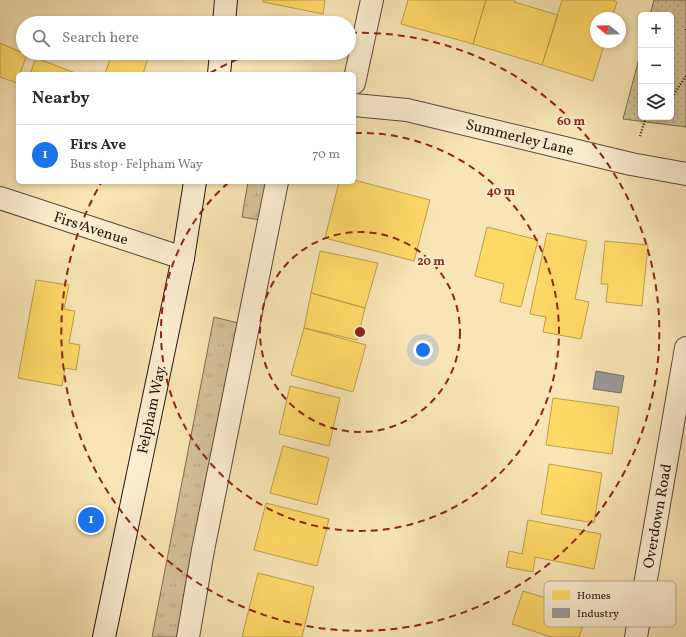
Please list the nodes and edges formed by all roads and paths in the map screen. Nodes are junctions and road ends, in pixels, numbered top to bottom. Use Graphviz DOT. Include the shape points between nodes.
graph roads {
  1 [pos="226,0"];
  2 [pos="372,0"];
  3 [pos="225,16"];
  4 [pos="220,60"];
  5 [pos="219,72"];
  6 [pos="356,74"];
  7 [pos="686,76"];
  8 [pos="674,94"];
  9 [pos="356,105"];
  10 [pos="686,174"];
  11 [pos="195,184"];
  12 [pos="277,184"];
  13 [pos="0,198"];
  14 [pos="183,258"];
  15 [pos="686,348"];
  16 [pos="646,581"];
  17 [pos="638,627"];
  18 [pos="104,637"];
  19 [pos="188,637"];
  20 [pos="636,637"];
  1 -- 3 [label="street"];
  2 -- 6 [label="street"];
  4 -- 5 [label="street"];
  7 -- 8 [label="path"];
  9 -- 10 [label="street, Summerley Lane" via="407,110 631,164"];
  11 -- 14 [label="street, Felpham Way"];
  12 -- 19 [label="street"];
  13 -- 14 [label="street, Firs Avenue"];
  14 -- 18 [label="street, Felpham Way"];
  15 -- 16 [label="street, Overdown Road"];
  17 -- 20 [label="street, Overdown Road"];
}
